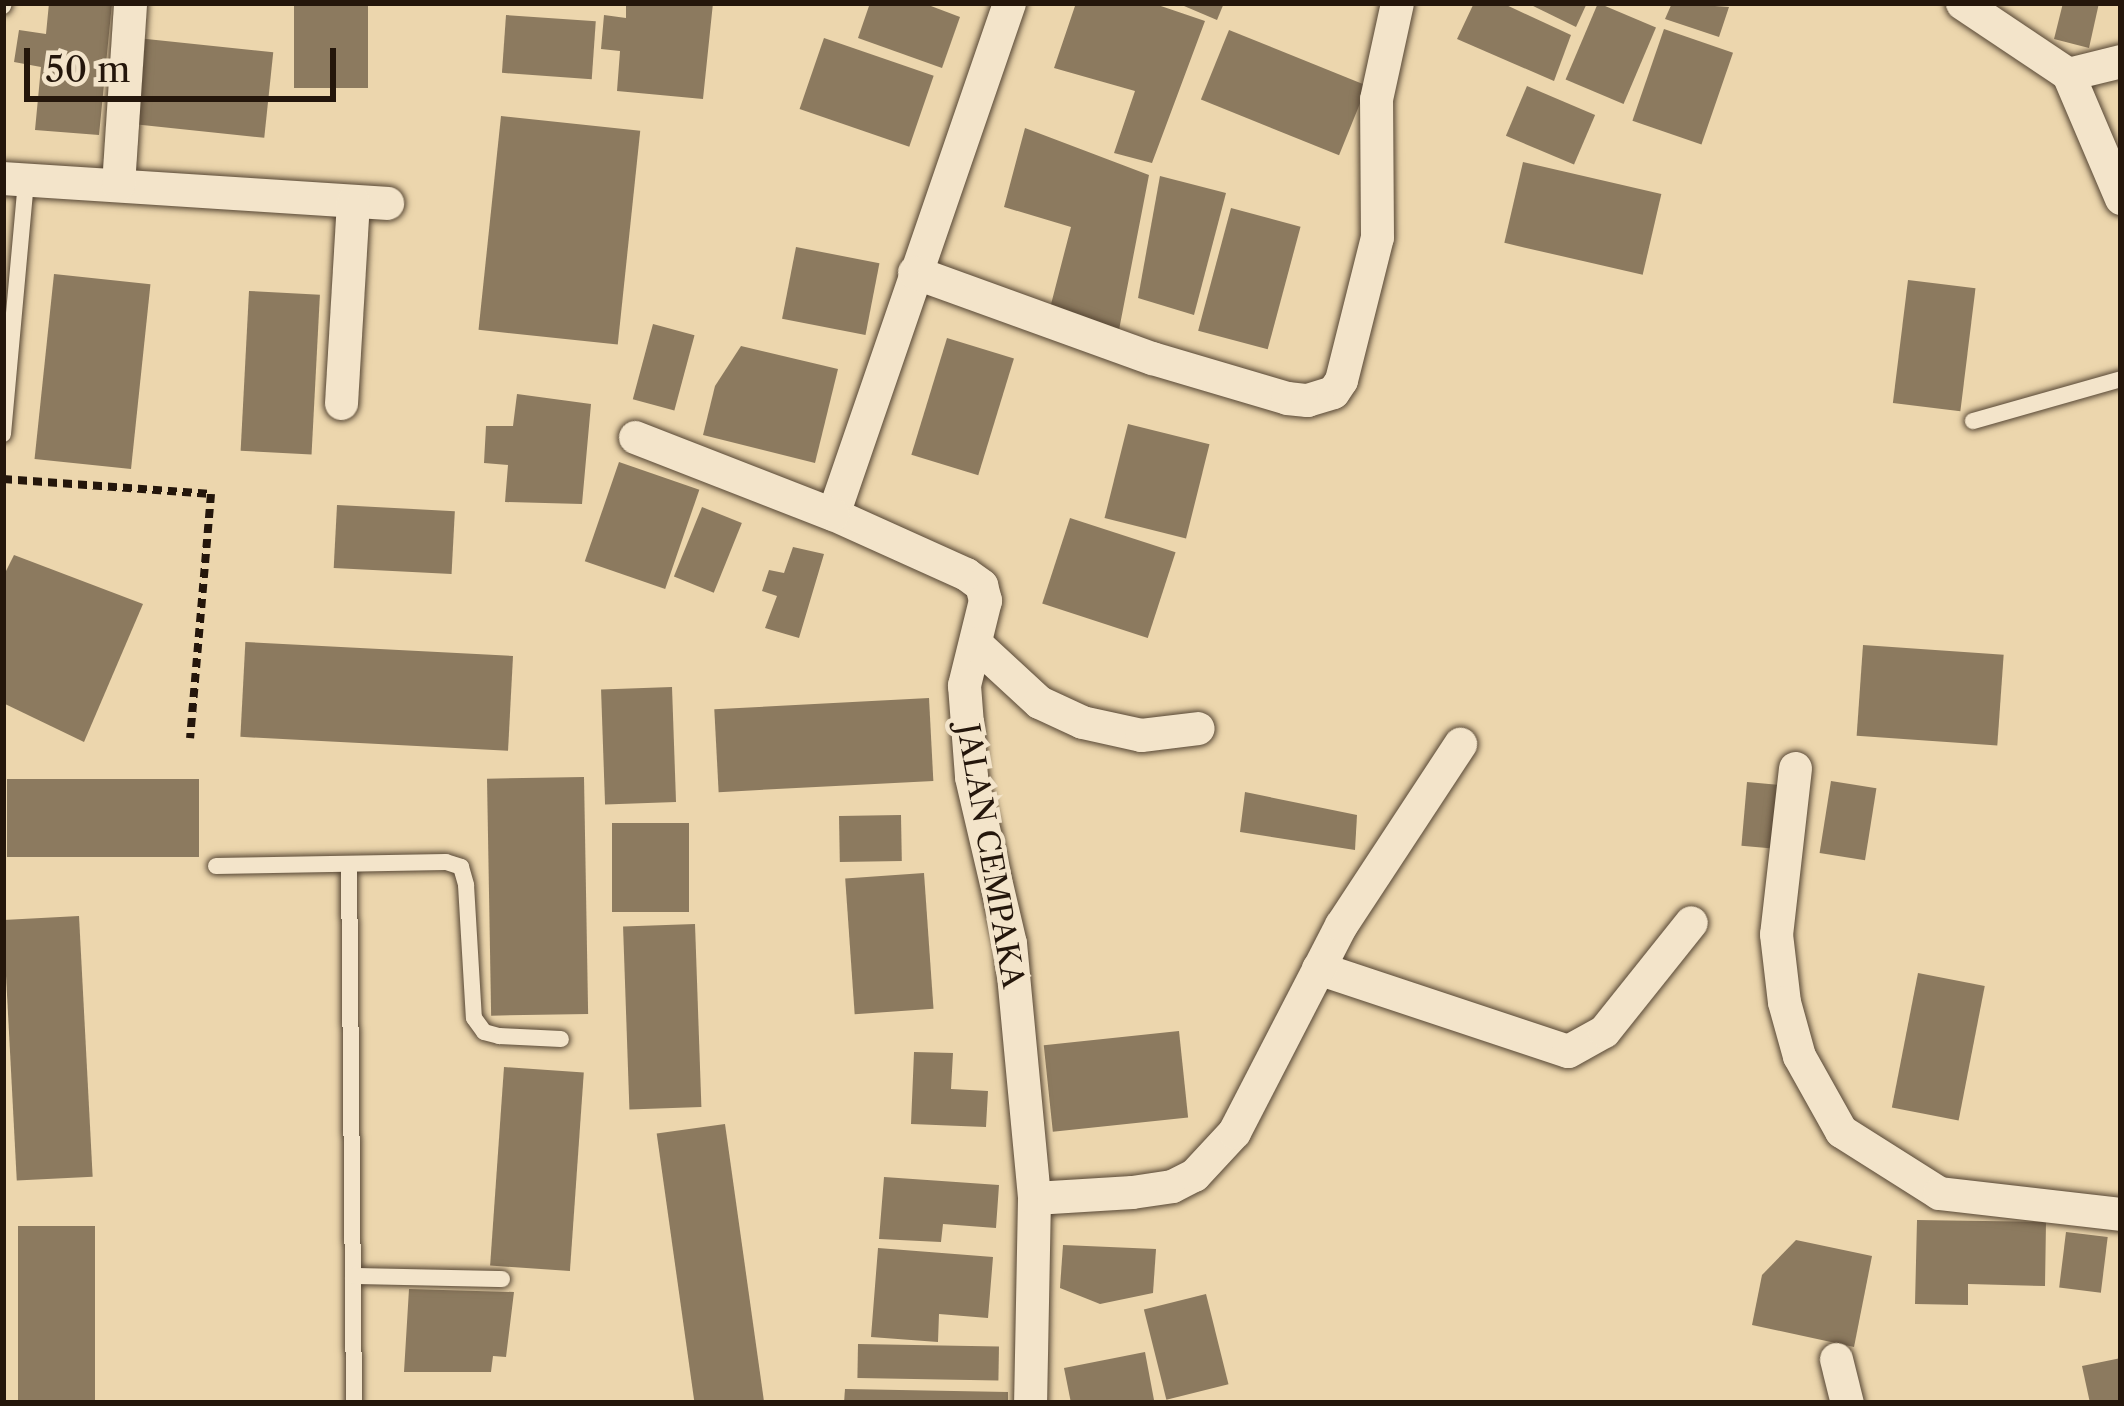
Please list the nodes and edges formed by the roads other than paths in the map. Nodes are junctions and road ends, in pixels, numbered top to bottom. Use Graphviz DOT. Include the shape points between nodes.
graph roads {
  1 [pos="130,3"];
  2 [pos="1009,3"];
  3 [pos="1397,3"];
  4 [pos="1962,3"];
  5 [pos="2121,61"];
  6 [pos="2068,74"];
  7 [pos="14,179"];
  8 [pos="118,185"];
  9 [pos="2121,198"];
  10 [pos="914,272"];
  11 [pos="2121,379"];
  12 [pos="341,403"];
  13 [pos="1973,421"];
  14 [pos="3,434"];
  15 [pos="634,437"];
  16 [pos="833,514"];
  17 [pos="975,643"];
  18 [pos="1198,728"];
  19 [pos="1460,744"];
  20 [pos="1795,768"];
  21 [pos="349,864"];
  22 [pos="216,866"];
  23 [pos="1691,922"];
  24 [pos="1318,968"];
  25 [pos="561,1039"];
  26 [pos="1034,1198"];
  27 [pos="2121,1214"];
  28 [pos="353,1276"];
  29 [pos="502,1279"];
  30 [pos="1836,1359"];
  31 [pos="354,1403"];
  32 [pos="1030,1403"];
  33 [pos="1847,1403"];
  1 -- 8 [label="street"];
  2 -- 10 [label="street"];
  3 -- 10 [label="street" via="1376,99 1377,236 1333,392 1287,398"];
  4 -- 6 [label="street"];
  5 -- 6 [label="street"];
  6 -- 9 [label="street"];
  7 -- 8 [label="street"];
  7 -- 14 [label="lane"];
  8 -- 12 [label="street" via="370,202"];
  10 -- 16 [label="street"];
  11 -- 13 [label="lane"];
  15 -- 16 [label="street"];
  16 -- 17 [label="street, JALAN CEMPAKA" via="981,585"];
  17 -- 18 [label="street" via="1039,701 1082,722 1141,735"];
  17 -- 26 [label="street, JALAN CEMPAKA" via="964,685 971,777 1010,943"];
  19 -- 24 [label="street"];
  20 -- 27 [label="street" via="1776,934 1784,1002 1799,1055 1841,1131 1939,1192"];
  21 -- 22 [label="lane"];
  21 -- 25 [label="lane" via="460,867 474,1018 499,1036"];
  21 -- 28 [label="lane"];
  23 -- 24 [label="street" via="1604,1031 1568,1051"];
  24 -- 26 [label="street" via="1234,1132 1194,1175 1132,1192"];
  26 -- 32 [label="street, JALAN CEMPAKA"];
  28 -- 29 [label="lane"];
  28 -- 31 [label="lane"];
  30 -- 33 [label="street"];
}
